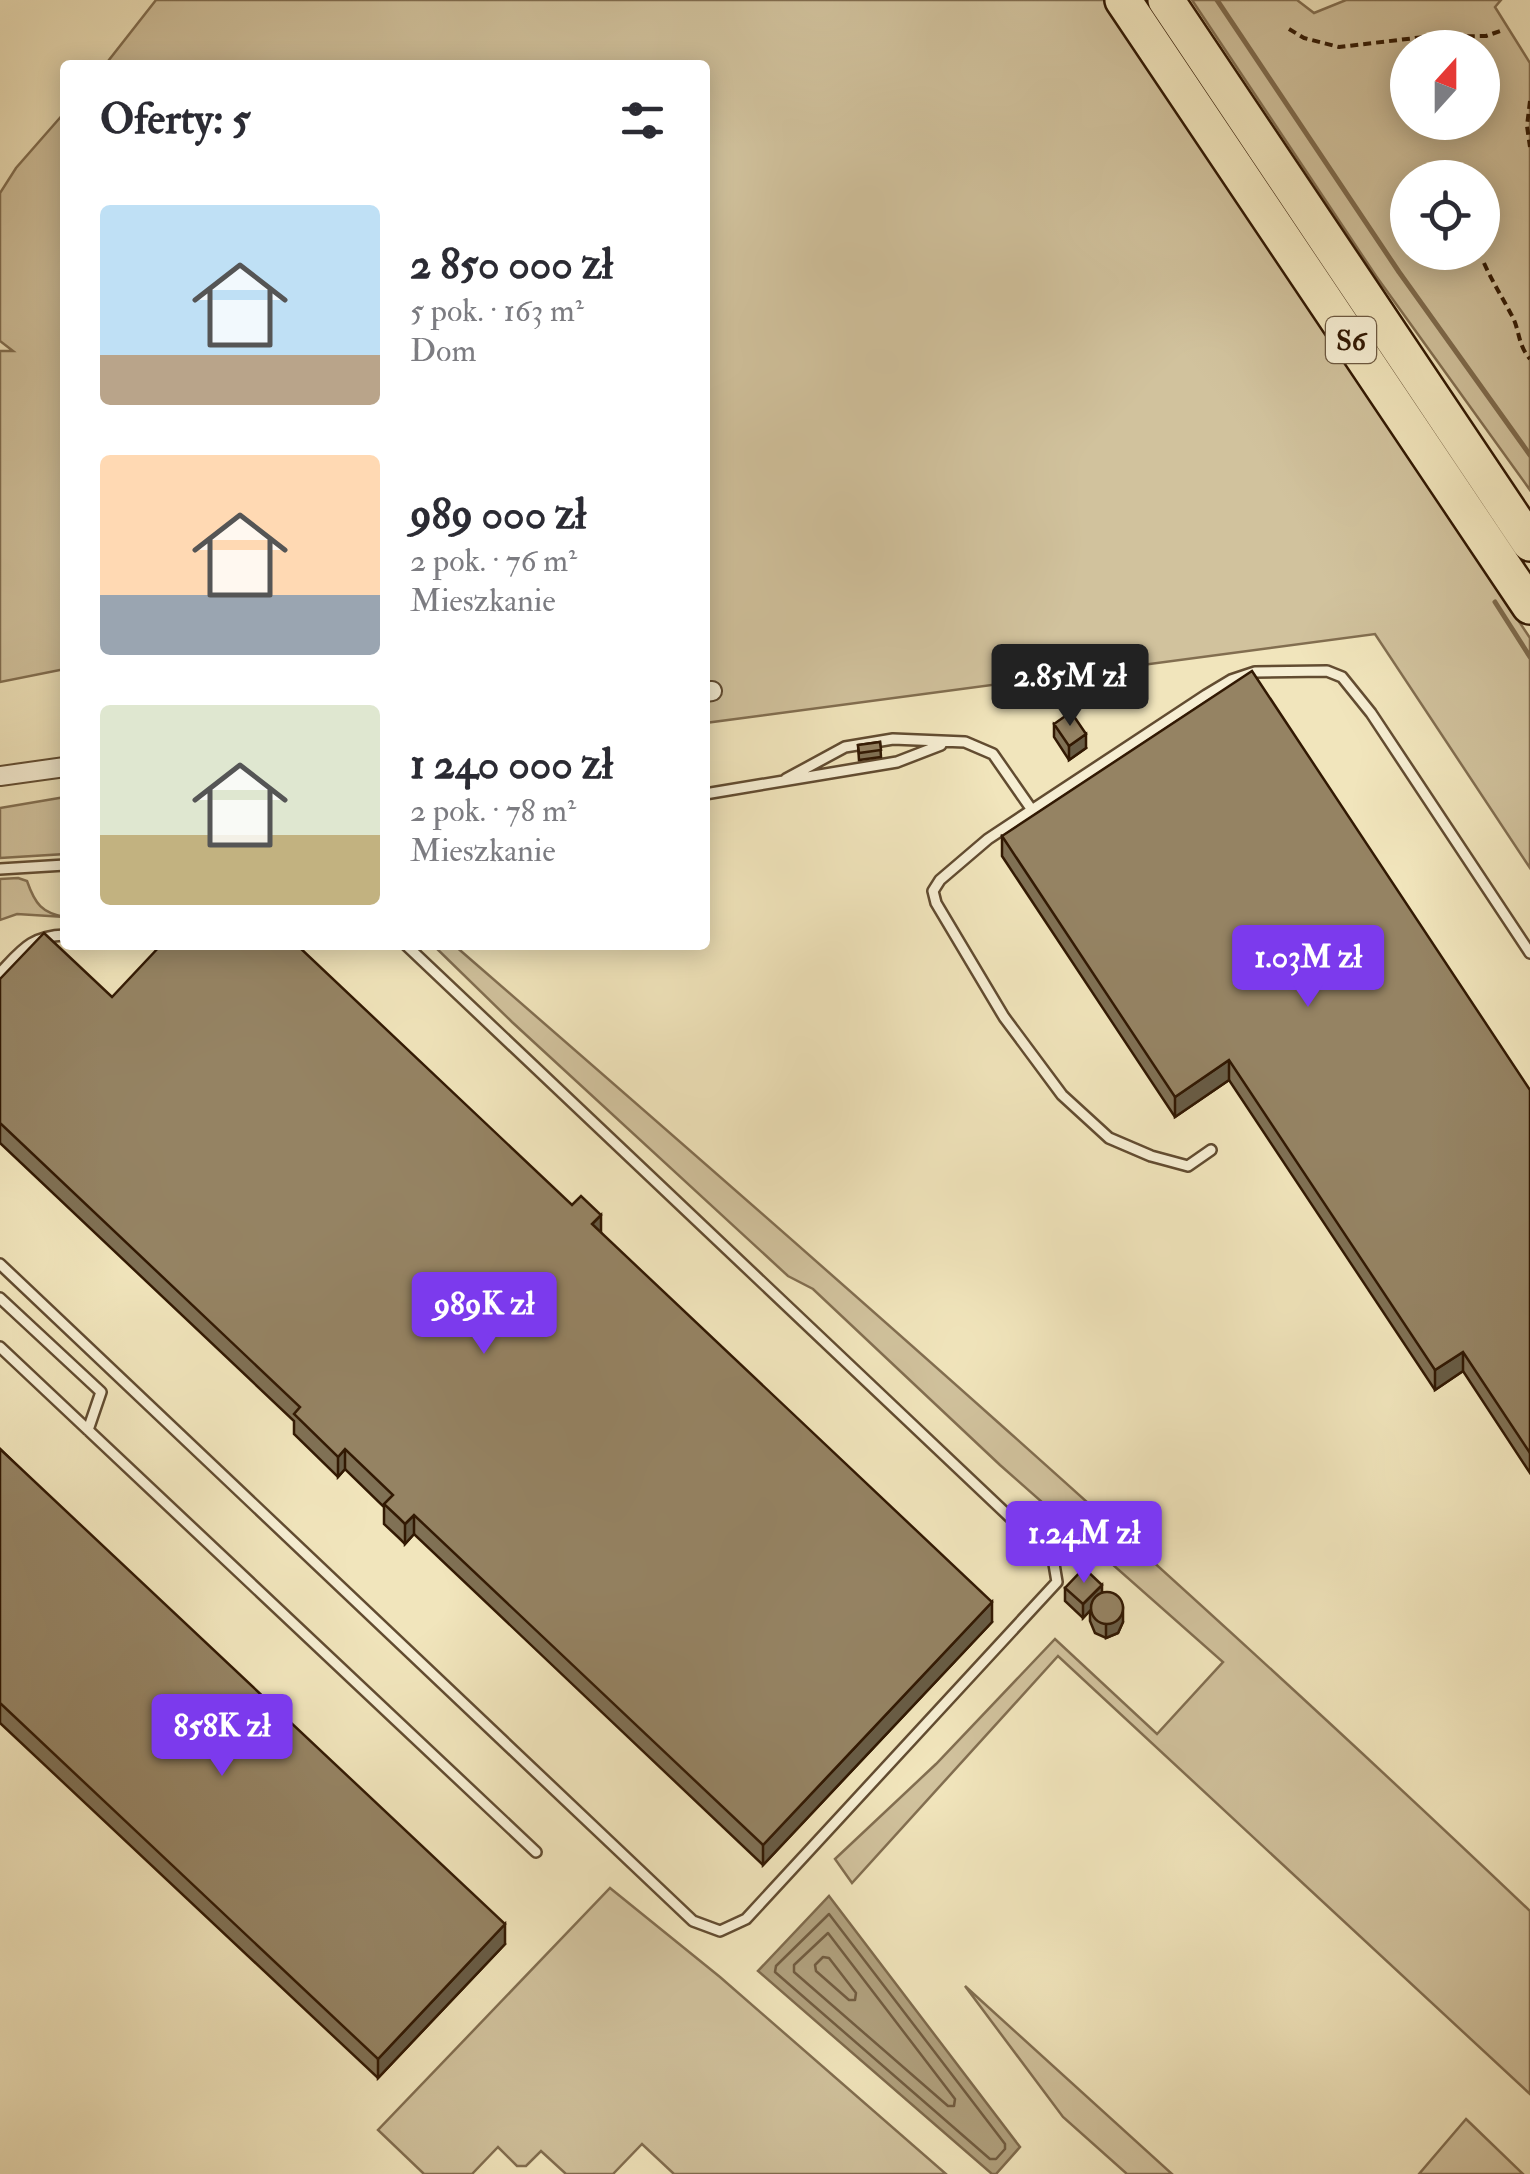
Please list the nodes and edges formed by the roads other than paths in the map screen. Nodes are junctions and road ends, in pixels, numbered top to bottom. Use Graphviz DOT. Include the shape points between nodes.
graph roads {
  1 [pos="1124,0"];
  2 [pos="1166,0"];
  3 [pos="1530,543"];
  4 [pos="1530,606"];
  5 [pos="948,742"];
  6 [pos="60,768"];
  7 [pos="0,776"];
  8 [pos="786,779"];
  9 [pos="710,793"];
  10 [pos="1032,810"];
  11 [pos="60,864"];
  12 [pos="0,869"];
  13 [pos="60,935"];
  14 [pos="411,950"];
  15 [pos="1530,952"];
  16 [pos="0,973"];
  17 [pos="1211,1150"];
  18 [pos="0,1264"];
  19 [pos="0,1298"];
  20 [pos="0,1347"];
  21 [pos="88,1430"];
  22 [pos="536,1852"];
  1 -- 4 [label="highway, S6"];
  2 -- 3 [label="highway, S6"];
  5 -- 8 [label="lane" via="896,762"];
  5 -- 8 [label="lane" via="845,747"];
  5 -- 10 [label="lane" via="992,754"];
  6 -- 7 [label="street"];
  8 -- 9 [label="lane"];
  10 -- 15 [label="lane" via="1231,680 1270,670 1334,673 1371,713"];
  10 -- 17 [label="lane" via="940,880 933,891 936,903 1018,1039 1100,1130 1188,1166"];
  11 -- 12 [label="lane"];
  13 -- 16 [label="lane" via="30,942"];
  14 -- 18 [label="lane" via="1053,1558 1057,1582 746,1920 720,1931 693,1921"];
  19 -- 21 [label="lane" via="101,1392"];
  20 -- 21 [label="lane"];
  21 -- 22 [label="lane"];
}
